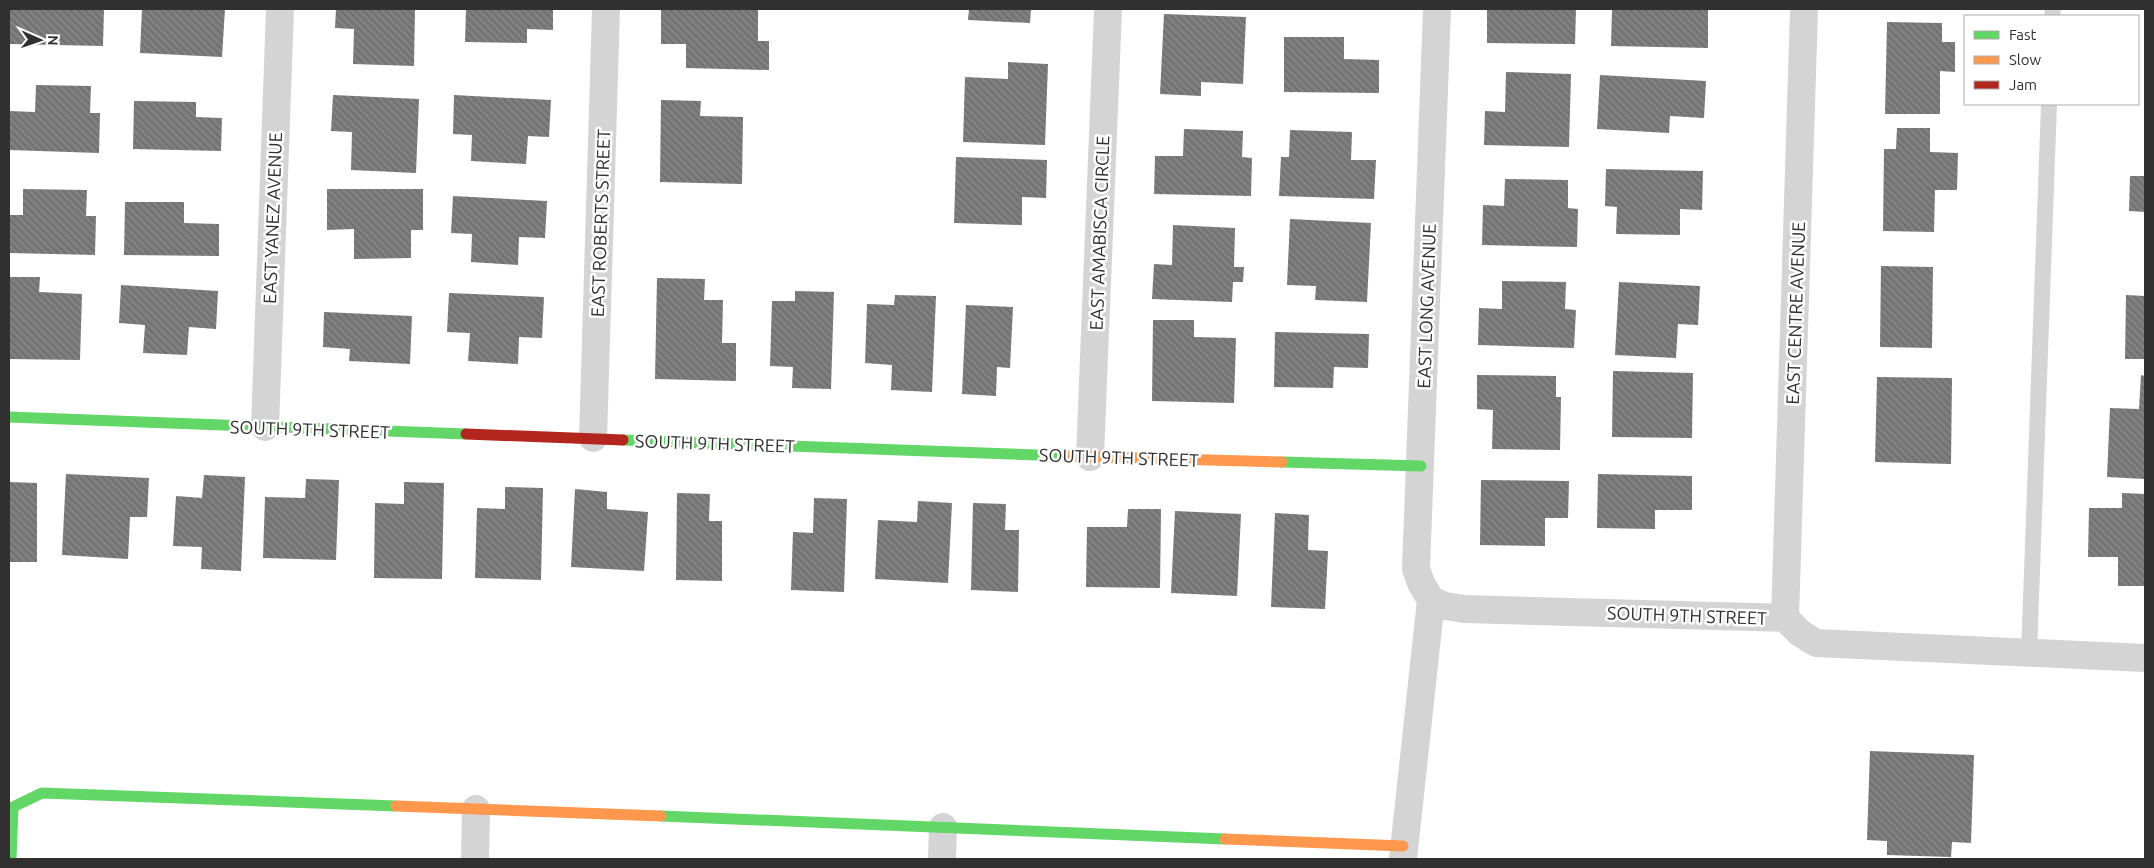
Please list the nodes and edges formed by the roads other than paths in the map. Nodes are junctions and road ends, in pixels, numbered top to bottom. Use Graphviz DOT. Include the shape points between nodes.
graph roads {
  1 [pos="280,9"];
  2 [pos="606,9"];
  3 [pos="1108,9"];
  4 [pos="1437,9"];
  5 [pos="1804,9"];
  6 [pos="2049,105"];
  7 [pos="9,417"];
  8 [pos="265,427"];
  9 [pos="593,438"];
  10 [pos="1090,457"];
  11 [pos="1421,466"];
  12 [pos="1432,600"];
  13 [pos="1785,618"];
  14 [pos="2029,654"];
  15 [pos="2145,658"];
  16 [pos="476,809"];
  17 [pos="943,827"];
  18 [pos="1403,853"];
  19 [pos="11,859"];
  20 [pos="474,859"];
  21 [pos="942,859"];
  1 -- 8 [label="street, EAST YANEZ AVENUE"];
  2 -- 9 [label="street, EAST ROBERTS STREET"];
  3 -- 10 [label="street, EAST AMABISCA CIRCLE"];
  4 -- 11 [label="street, EAST LONG AVENUE"];
  5 -- 13 [label="street, EAST CENTRE AVENUE"];
  6 -- 14 [label="lane"];
  7 -- 8 [label="street, SOUTH 9TH STREET"];
  8 -- 9 [label="street, SOUTH 9TH STREET"];
  9 -- 10 [label="street, SOUTH 9TH STREET"];
  10 -- 11 [label="street, SOUTH 9TH STREET"];
  11 -- 12 [label="street, EAST LONG AVENUE" via="1416,569"];
  12 -- 13 [label="street, SOUTH 9TH STREET" via="1464,609"];
  12 -- 18 [label="street"];
  13 -- 14 [label="street, SOUTH 9TH STREET" via="1816,643"];
  14 -- 15 [label="street, SOUTH 9TH STREET"];
  16 -- 17 [label="street"];
  16 -- 19 [label="street" via="42,793 13,807"];
  16 -- 20 [label="street"];
  17 -- 18 [label="street"];
  17 -- 21 [label="street"];
}
